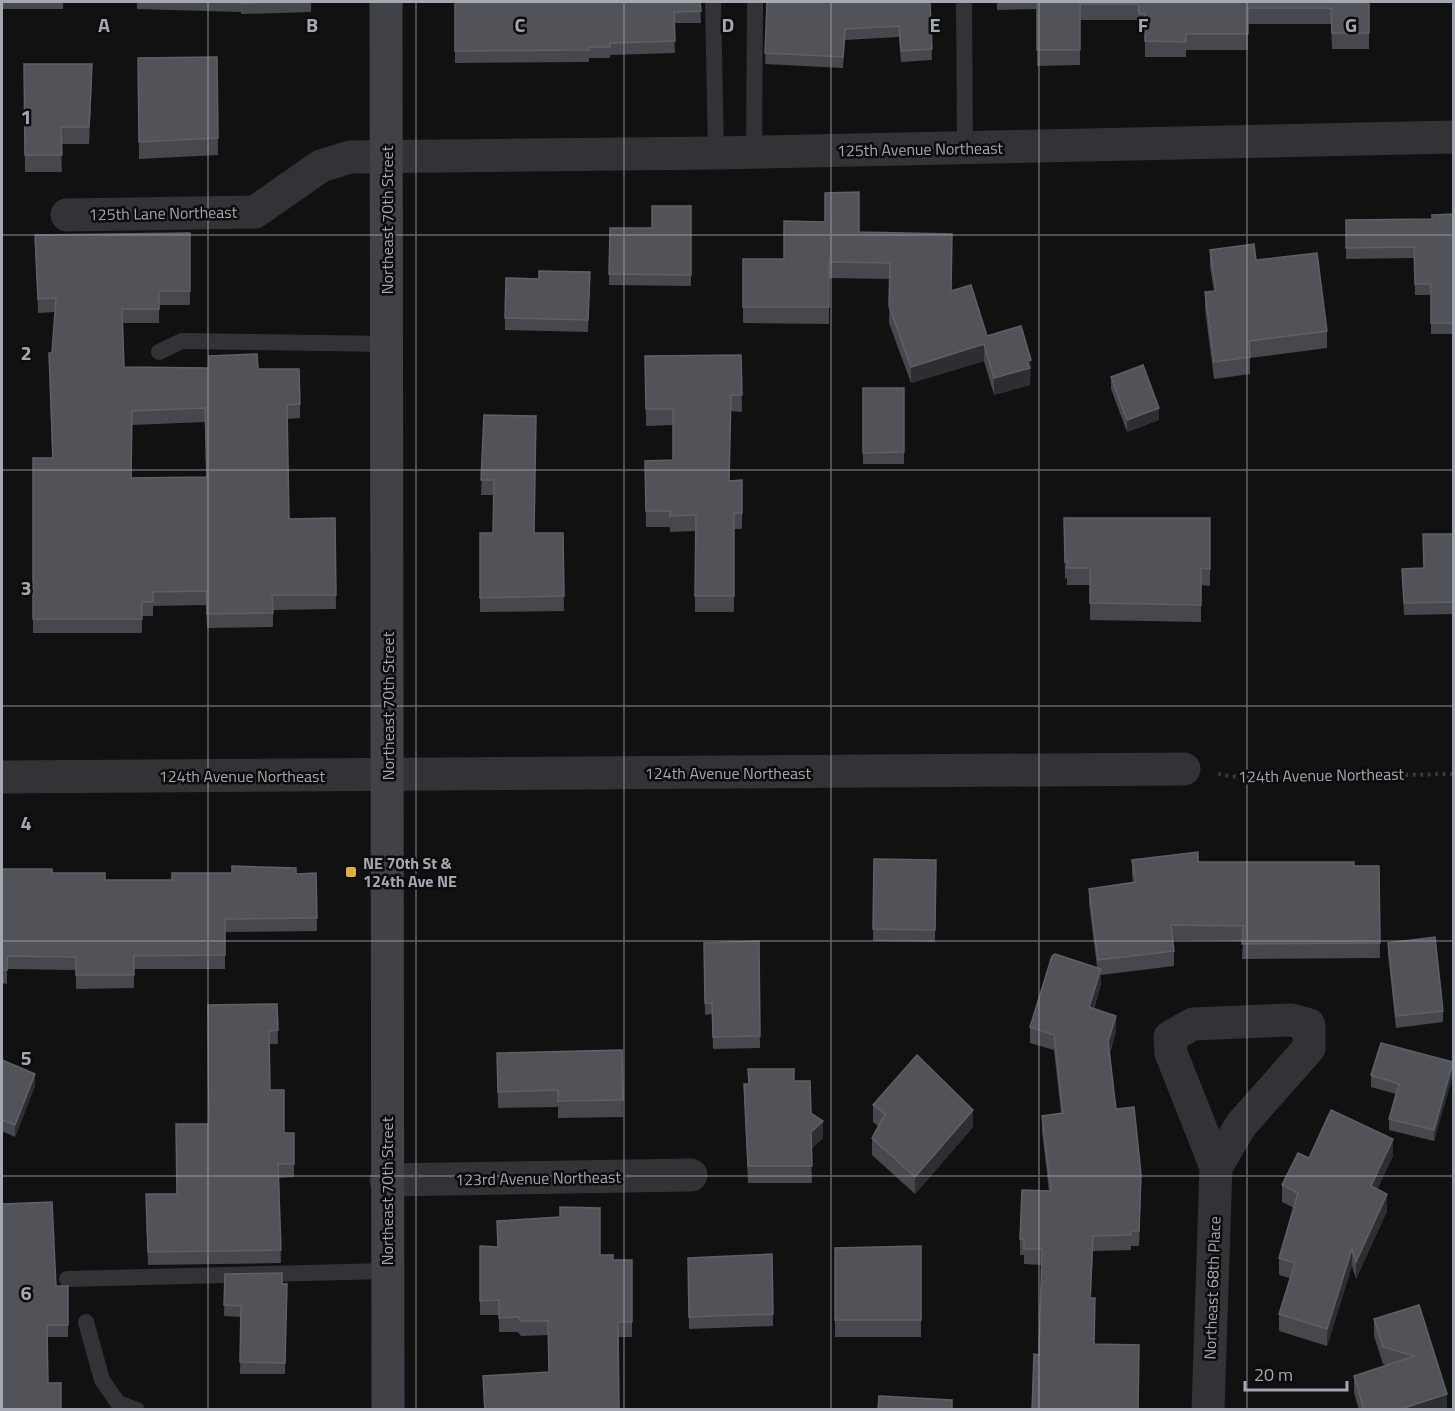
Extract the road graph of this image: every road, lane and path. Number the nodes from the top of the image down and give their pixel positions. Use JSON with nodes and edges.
{"nodes":[{"id":1,"x":386,"y":2,"type":"edge"},
{"id":2,"x":713,"y":2,"type":"edge"},
{"id":3,"x":755,"y":2,"type":"edge"},
{"id":4,"x":964,"y":2,"type":"edge"},
{"id":5,"x":1454,"y":137,"type":"edge"},
{"id":6,"x":965,"y":148,"type":"junction"},
{"id":7,"x":754,"y":152,"type":"junction"},
{"id":8,"x":716,"y":153,"type":"junction"},
{"id":9,"x":387,"y":156,"type":"junction"},
{"id":10,"x":67,"y":215,"type":"dead end"},
{"id":11,"x":388,"y":344,"type":"junction"},
{"id":12,"x":159,"y":352,"type":"dead end"},
{"id":13,"x":1184,"y":769,"type":"joint"},
{"id":14,"x":1454,"y":774,"type":"edge"},
{"id":15,"x":388,"y":776,"type":"junction"},
{"id":16,"x":2,"y":777,"type":"edge"},
{"id":17,"x":1216,"y":1167,"type":"junction"},
{"id":18,"x":691,"y":1175,"type":"dead end"},
{"id":19,"x":386,"y":1180,"type":"junction"},
{"id":20,"x":387,"y":1271,"type":"junction"},
{"id":21,"x":67,"y":1279,"type":"dead end"},
{"id":22,"x":86,"y":1322,"type":"dead end"},
{"id":23,"x":137,"y":1410,"type":"edge"},
{"id":24,"x":388,"y":1410,"type":"edge"},
{"id":25,"x":1208,"y":1410,"type":"edge"}],
"edges":[{"from":1,"to":9,"type":"main road","name":"Northeast 70th Street"},
{"from":2,"to":8,"type":"lane"},
{"from":3,"to":7,"type":"lane"},
{"from":4,"to":6,"type":"lane"},
{"from":5,"to":6,"type":"street","name":"125th Avenue Northeast"},
{"from":6,"to":7,"type":"street","name":"125th Avenue Northeast"},
{"from":7,"to":8,"type":"street","name":"125th Avenue Northeast"},
{"from":8,"to":9,"type":"street","name":"125th Avenue Northeast"},
{"from":9,"to":10,"type":"street","name":"125th Lane Northeast"},
{"from":9,"to":11,"type":"main road","name":"Northeast 70th Street"},
{"from":11,"to":12,"type":"lane"},
{"from":11,"to":15,"type":"main road","name":"Northeast 70th Street"},
{"from":13,"to":14,"type":"path","name":"124th Avenue Northeast"},
{"from":13,"to":15,"type":"street","name":"124th Avenue Northeast"},
{"from":15,"to":16,"type":"street","name":"124th Avenue Northeast"},
{"from":15,"to":19,"type":"main road","name":"Northeast 70th Street"},
{"from":17,"to":17,"type":"street","name":"Northeast 68th Place"},
{"from":17,"to":25,"type":"street","name":"Northeast 68th Place"},
{"from":18,"to":19,"type":"street","name":"123rd Avenue Northeast"},
{"from":19,"to":20,"type":"main road","name":"Northeast 70th Street"},
{"from":20,"to":21,"type":"lane"},
{"from":20,"to":24,"type":"main road","name":"Northeast 70th Street"},
{"from":22,"to":23,"type":"lane"}]}
